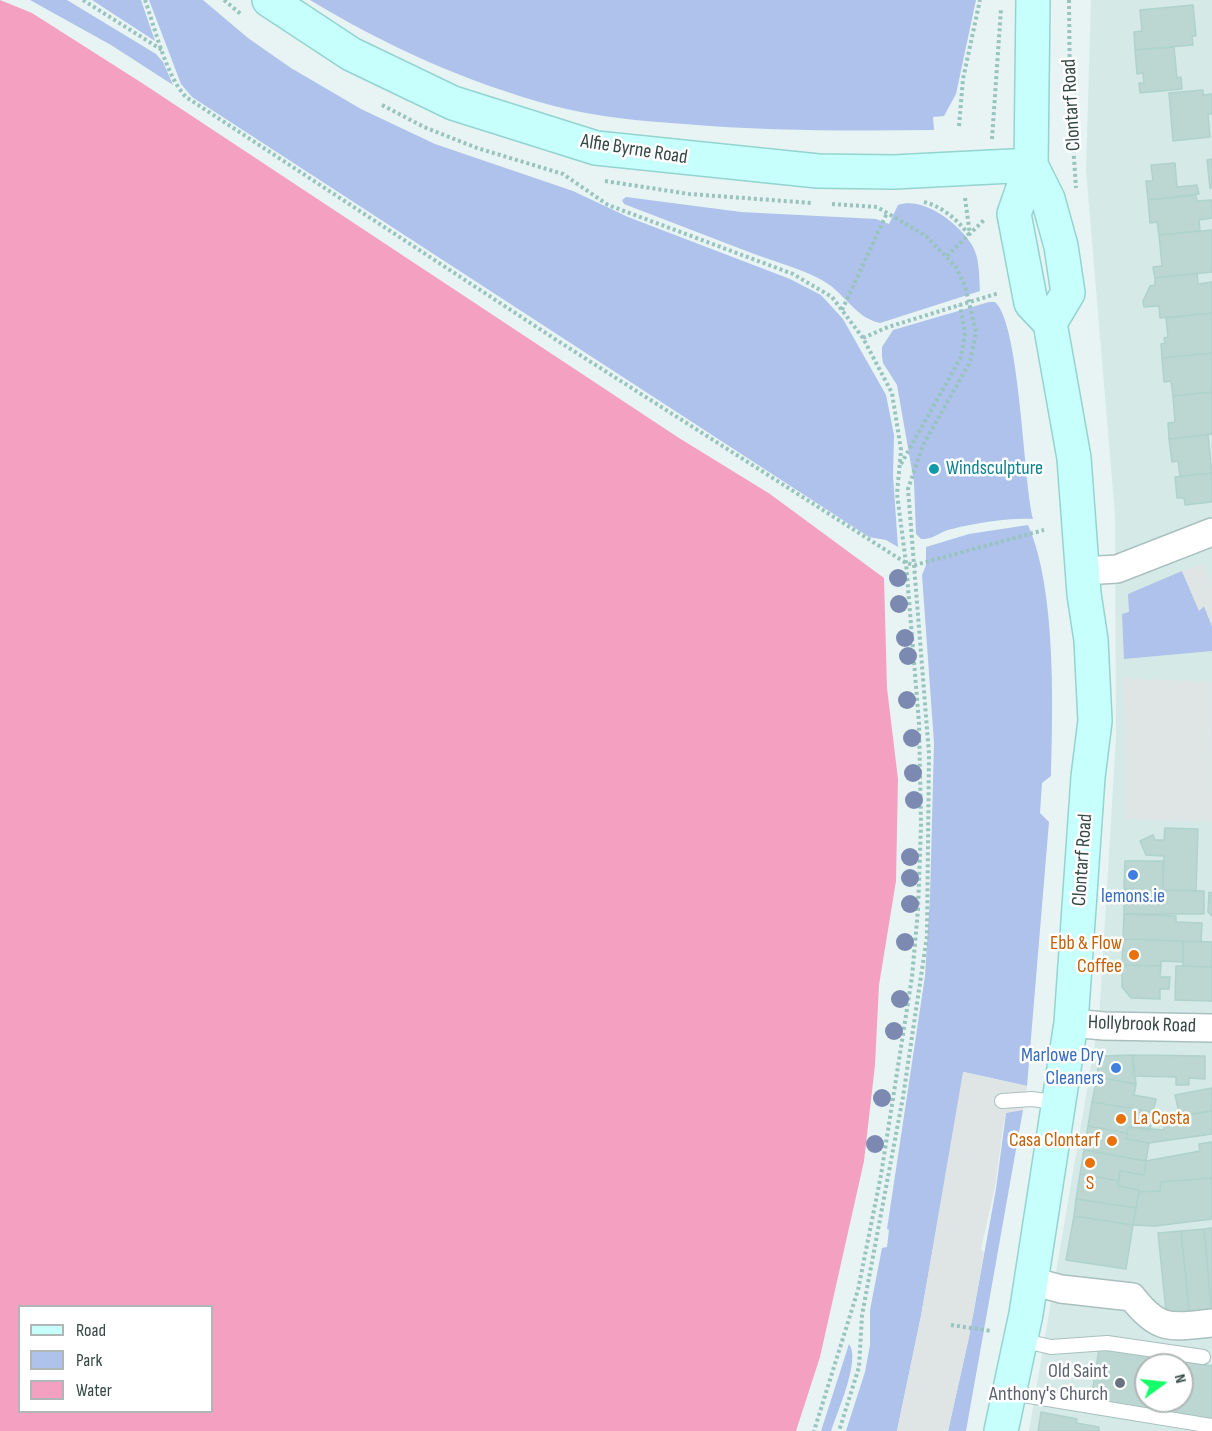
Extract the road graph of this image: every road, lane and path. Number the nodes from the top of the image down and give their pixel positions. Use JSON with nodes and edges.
{"nodes":[{"id":1,"x":83,"y":0,"type":"edge"},
{"id":2,"x":146,"y":0,"type":"edge"},
{"id":3,"x":269,"y":0,"type":"edge"},
{"id":4,"x":980,"y":0,"type":"edge"},
{"id":5,"x":1001,"y":0,"type":"edge"},
{"id":6,"x":1033,"y":0,"type":"edge"},
{"id":7,"x":1070,"y":0,"type":"edge"},
{"id":8,"x":163,"y":51,"type":"junction"},
{"id":9,"x":996,"y":95,"type":"dead end"},
{"id":10,"x":959,"y":126,"type":"dead end"},
{"id":11,"x":1031,"y":165,"type":"junction"},
{"id":12,"x":551,"y":169,"type":"dead end"},
{"id":13,"x":626,"y":185,"type":"dead end"},
{"id":14,"x":965,"y":196,"type":"dead end"},
{"id":15,"x":1076,"y":196,"type":"dead end"},
{"id":16,"x":922,"y":201,"type":"dead end"},
{"id":17,"x":885,"y":204,"type":"dead end"},
{"id":18,"x":877,"y":207,"type":"junction"},
{"id":19,"x":887,"y":213,"type":"junction"},
{"id":20,"x":984,"y":219,"type":"dead end"},
{"id":21,"x":970,"y":236,"type":"junction"},
{"id":22,"x":947,"y":256,"type":"junction"},
{"id":23,"x":1002,"y":292,"type":"dead end"},
{"id":24,"x":969,"y":302,"type":"junction"},
{"id":25,"x":960,"y":305,"type":"junction"},
{"id":26,"x":842,"y":310,"type":"junction"},
{"id":27,"x":864,"y":338,"type":"junction"},
{"id":28,"x":900,"y":467,"type":"junction"},
{"id":29,"x":1044,"y":530,"type":"dead end"},
{"id":30,"x":1212,"y":532,"type":"edge"},
{"id":31,"x":906,"y":563,"type":"junction"},
{"id":32,"x":915,"y":565,"type":"junction"},
{"id":33,"x":1083,"y":571,"type":"junction"},
{"id":34,"x":1071,"y":1023,"type":"junction"},
{"id":35,"x":1212,"y":1028,"type":"edge"},
{"id":36,"x":1002,"y":1101,"type":"dead end"},
{"id":37,"x":1060,"y":1103,"type":"junction"},
{"id":38,"x":1031,"y":1281,"type":"junction"},
{"id":39,"x":1212,"y":1323,"type":"edge"},
{"id":40,"x":951,"y":1325,"type":"dead end"},
{"id":41,"x":1006,"y":1336,"type":"junction"},
{"id":42,"x":1203,"y":1357,"type":"dead end"},
{"id":43,"x":1011,"y":1393,"type":"junction"},
{"id":44,"x":1212,"y":1426,"type":"edge"},
{"id":45,"x":814,"y":1431,"type":"edge"},
{"id":46,"x":839,"y":1431,"type":"edge"},
{"id":47,"x":1001,"y":1431,"type":"edge"}],
"edges":[{"from":1,"to":8,"type":"path"},
{"from":2,"to":8,"type":"path"},
{"from":3,"to":11,"type":"main road","name":"Alfie Byrne Road"},
{"from":4,"to":10,"type":"path"},
{"from":5,"to":9,"type":"path"},
{"from":6,"to":11,"type":"main road","name":"Clontarf Road"},
{"from":7,"to":15,"type":"path","name":"Clontarf Road"},
{"from":8,"to":31,"type":"path"},
{"from":11,"to":33,"type":"main road","name":"Clontarf Road"},
{"from":12,"to":26,"type":"path"},
{"from":13,"to":18,"type":"path","name":"Alfie Byrne Road"},
{"from":14,"to":21,"type":"path"},
{"from":16,"to":21,"type":"path"},
{"from":17,"to":18,"type":"path"},
{"from":18,"to":19,"type":"path","name":"Alfie Byrne Road"},
{"from":19,"to":22,"type":"path","name":"Alfie Byrne Road"},
{"from":19,"to":26,"type":"path"},
{"from":20,"to":21,"type":"path"},
{"from":21,"to":22,"type":"path"},
{"from":22,"to":24,"type":"path","name":"Alfie Byrne Road"},
{"from":23,"to":24,"type":"path"},
{"from":24,"to":25,"type":"path"},
{"from":24,"to":32,"type":"path","name":"Alfie Byrne Road"},
{"from":25,"to":27,"type":"path"},
{"from":25,"to":28,"type":"path"},
{"from":26,"to":27,"type":"path"},
{"from":27,"to":28,"type":"path"},
{"from":28,"to":31,"type":"path"},
{"from":29,"to":32,"type":"path"},
{"from":30,"to":33,"type":"street"},
{"from":31,"to":32,"type":"path"},
{"from":31,"to":45,"type":"path"},
{"from":32,"to":46,"type":"path","name":"Alfie Byrne Road"},
{"from":33,"to":34,"type":"main road","name":"Clontarf Road"},
{"from":34,"to":35,"type":"street","name":"Hollybrook Road"},
{"from":34,"to":37,"type":"main road","name":"Clontarf Road"},
{"from":36,"to":37,"type":"lane"},
{"from":37,"to":38,"type":"main road","name":"Clontarf Road"},
{"from":38,"to":39,"type":"street"},
{"from":38,"to":41,"type":"main road","name":"Clontarf Road"},
{"from":40,"to":41,"type":"path"},
{"from":41,"to":42,"type":"lane"},
{"from":41,"to":43,"type":"main road","name":"Clontarf Road"},
{"from":43,"to":44,"type":"lane"},
{"from":43,"to":47,"type":"main road","name":"Clontarf Road"}]}
